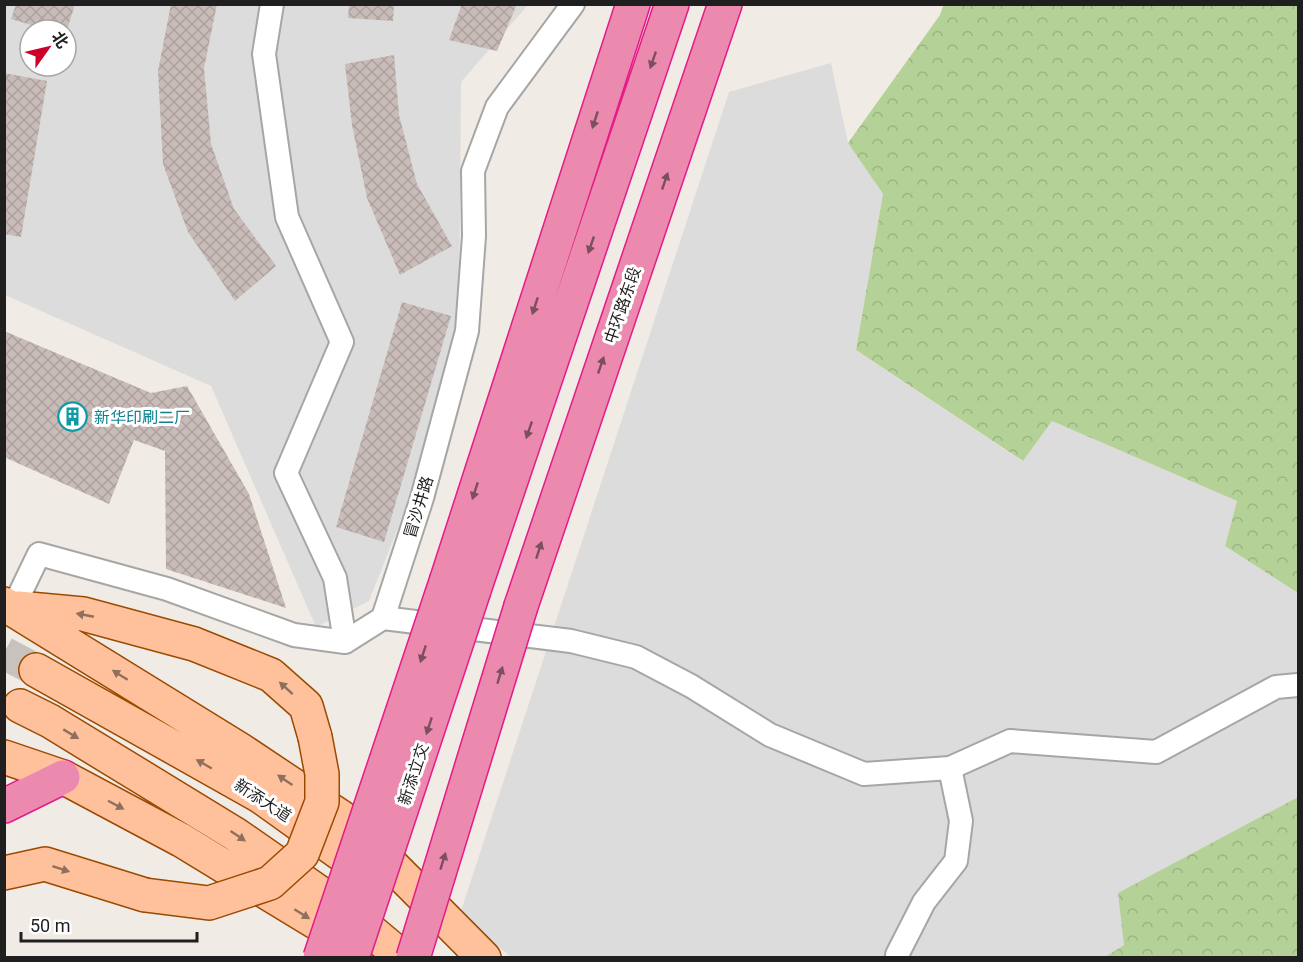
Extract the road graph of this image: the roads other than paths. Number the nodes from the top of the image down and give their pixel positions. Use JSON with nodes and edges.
{"nodes":[{"id":1,"x":272,"y":4,"type":"edge"},
{"id":2,"x":573,"y":4,"type":"edge"},
{"id":3,"x":633,"y":4,"type":"edge"},
{"id":4,"x":672,"y":4,"type":"edge"},
{"id":5,"x":725,"y":4,"type":"edge"},
{"id":6,"x":461,"y":584,"type":"junction"},
{"id":7,"x":7,"y":613,"type":"edge"},
{"id":8,"x":383,"y":618,"type":"junction"},
{"id":9,"x":345,"y":642,"type":"junction"},
{"id":10,"x":36,"y":670,"type":"tunnel mouth"},
{"id":11,"x":1299,"y":685,"type":"edge"},
{"id":12,"x":20,"y":706,"type":"dead end"},
{"id":13,"x":4,"y":757,"type":"edge"},
{"id":14,"x":950,"y":768,"type":"junction"},
{"id":15,"x":63,"y":777,"type":"junction"},
{"id":16,"x":4,"y":806,"type":"edge"},
{"id":17,"x":4,"y":873,"type":"edge"},
{"id":18,"x":320,"y":957,"type":"edge"},
{"id":19,"x":352,"y":957,"type":"edge"},
{"id":20,"x":375,"y":957,"type":"edge"},
{"id":21,"x":403,"y":957,"type":"edge"},
{"id":22,"x":413,"y":957,"type":"edge"},
{"id":23,"x":473,"y":957,"type":"edge"},
{"id":24,"x":484,"y":957,"type":"edge"},
{"id":25,"x":898,"y":957,"type":"edge"}],
"edges":[{"from":1,"to":9,"type":"street"},
{"from":2,"to":8,"type":"street","name":"冒沙井路"},
{"from":3,"to":6,"type":"highway","one_way":true},
{"from":4,"to":6,"type":"highway","one_way":true},
{"from":22,"to":5,"type":"highway","name":"中环路东段","one_way":true,"bridge":true},
{"from":6,"to":18,"type":"highway","one_way":true,"bridge":true},
{"from":6,"to":19,"type":"highway","name":"新添立交","one_way":true,"bridge":true},
{"from":7,"to":9,"type":"street"},
{"from":17,"to":7,"type":"main road","one_way":true,"bridge":true},
{"from":24,"to":7,"type":"main road","one_way":true},
{"from":8,"to":9,"type":"street"},
{"from":8,"to":14,"type":"street"},
{"from":23,"to":10,"type":"main road","name":"新添大道","one_way":true},
{"from":11,"to":14,"type":"street"},
{"from":12,"to":21,"type":"main road","one_way":true},
{"from":13,"to":15,"type":"main road"},
{"from":14,"to":25,"type":"street"},
{"from":15,"to":16,"type":"highway"},
{"from":15,"to":20,"type":"main road","one_way":true}]}
